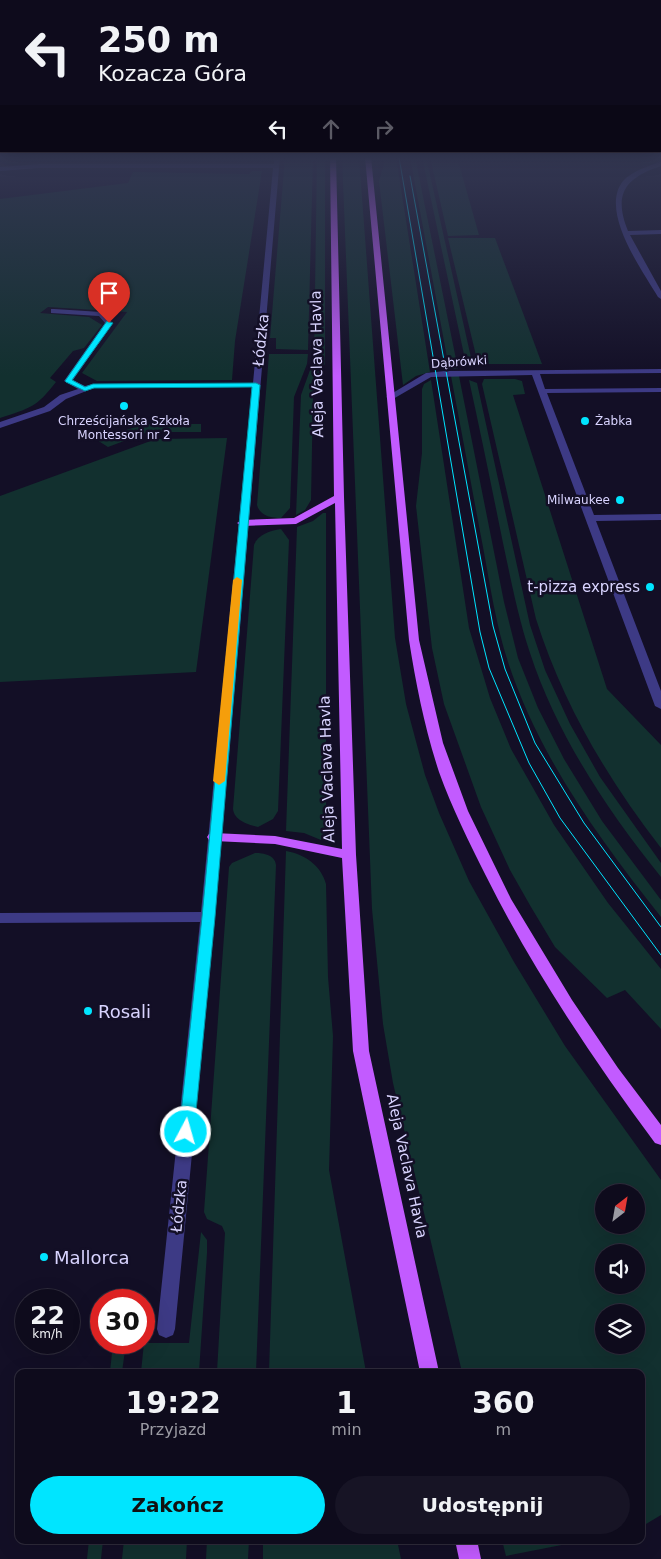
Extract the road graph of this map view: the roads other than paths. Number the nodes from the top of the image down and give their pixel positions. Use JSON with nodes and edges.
{"nodes":[{"id":1,"x":271,"y":230,"type":"edge"},
{"id":2,"x":335,"y":230,"type":"edge"},
{"id":3,"x":375,"y":230,"type":"edge"},
{"id":4,"x":624,"y":230,"type":"edge"},
{"id":5,"x":661,"y":232,"type":"edge"},
{"id":6,"x":625,"y":233,"type":"junction"},
{"id":7,"x":661,"y":297,"type":"edge"},
{"id":8,"x":54,"y":311,"type":"dead end"},
{"id":9,"x":661,"y":371,"type":"edge"},
{"id":10,"x":535,"y":372,"type":"junction"},
{"id":11,"x":256,"y":385,"type":"junction"},
{"id":12,"x":85,"y":389,"type":"junction"},
{"id":13,"x":661,"y":390,"type":"edge"},
{"id":14,"x":542,"y":391,"type":"junction"},
{"id":15,"x":390,"y":397,"type":"junction"},
{"id":16,"x":0,"y":425,"type":"edge"},
{"id":17,"x":339,"y":498,"type":"junction"},
{"id":18,"x":661,"y":517,"type":"edge"},
{"id":19,"x":589,"y":518,"type":"junction"},
{"id":20,"x":242,"y":524,"type":"junction"},
{"id":21,"x":661,"y":706,"type":"edge"},
{"id":22,"x":214,"y":837,"type":"junction"},
{"id":23,"x":349,"y":855,"type":"junction"},
{"id":24,"x":208,"y":917,"type":"junction"},
{"id":25,"x":0,"y":918,"type":"edge"},
{"id":26,"x":661,"y":1138,"type":"edge"},
{"id":27,"x":166,"y":1329,"type":"dead end"},
{"id":28,"x":429,"y":1369,"type":"edge"},
{"id":29,"x":467,"y":1544,"type":"edge"},
{"id":30,"x":470,"y":1559,"type":"edge"}],
"edges":[{"from":1,"to":11,"type":"street","name":"Łódzka"},
{"from":2,"to":17,"type":"main road","name":"Aleja Vaclava Havla"},
{"from":3,"to":15,"type":"main road"},
{"from":4,"to":6,"type":"street"},
{"from":5,"to":6,"type":"street"},
{"from":6,"to":7,"type":"street"},
{"from":8,"to":12,"type":"street"},
{"from":9,"to":10,"type":"street","name":"Dąbrówki"},
{"from":10,"to":14,"type":"street"},
{"from":10,"to":15,"type":"street","name":"Dąbrówki"},
{"from":11,"to":12,"type":"street"},
{"from":11,"to":20,"type":"street","name":"Łódzka"},
{"from":12,"to":16,"type":"street"},
{"from":13,"to":14,"type":"street"},
{"from":14,"to":19,"type":"street"},
{"from":15,"to":26,"type":"main road"},
{"from":17,"to":20,"type":"main road"},
{"from":17,"to":23,"type":"main road","name":"Aleja Vaclava Havla"},
{"from":18,"to":19,"type":"street"},
{"from":19,"to":21,"type":"street"},
{"from":20,"to":22,"type":"street","name":"Łódzka"},
{"from":22,"to":23,"type":"main road"},
{"from":22,"to":24,"type":"street","name":"Łódzka"},
{"from":23,"to":28,"type":"main road","name":"Aleja Vaclava Havla"},
{"from":24,"to":25,"type":"street"},
{"from":24,"to":27,"type":"street","name":"Łódzka"},
{"from":29,"to":30,"type":"main road"}]}
